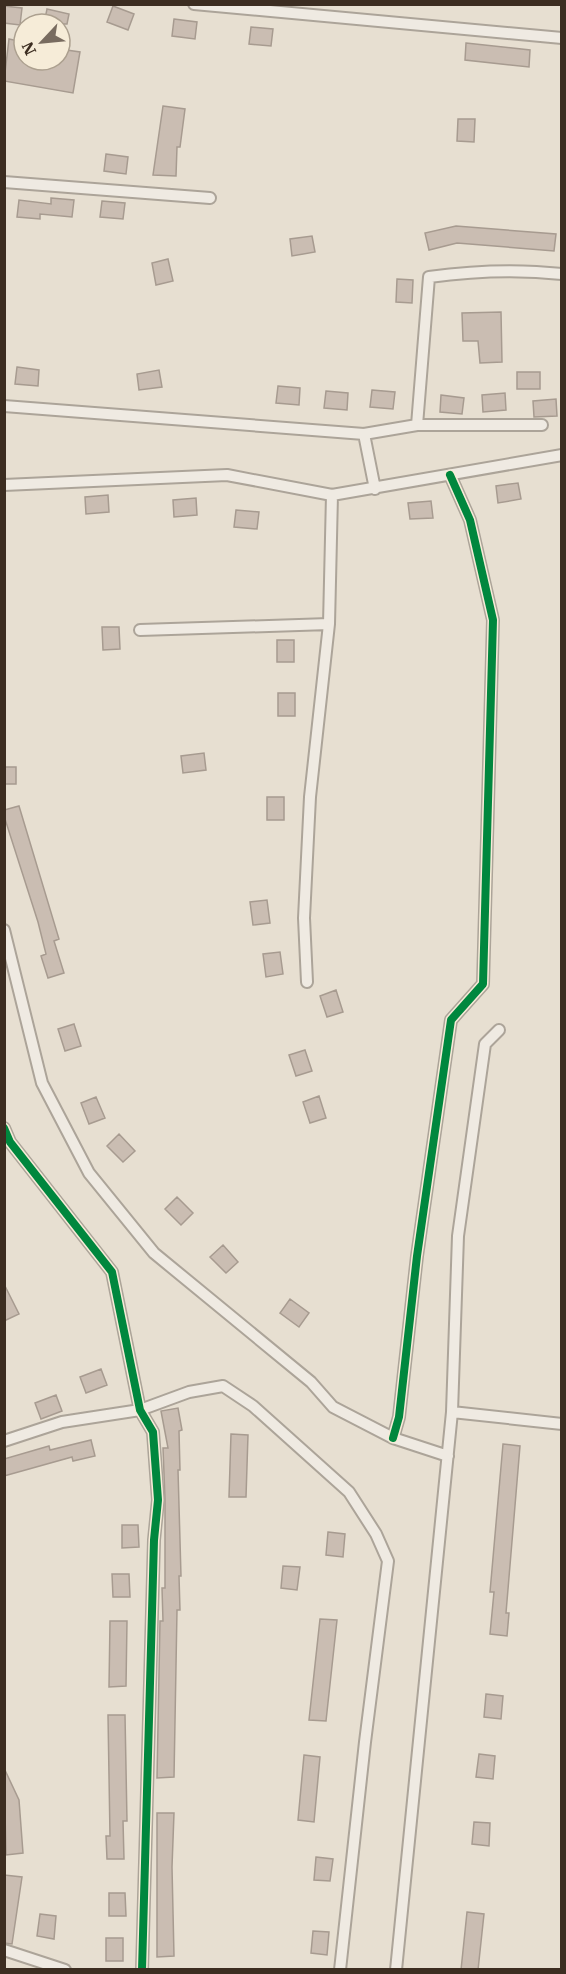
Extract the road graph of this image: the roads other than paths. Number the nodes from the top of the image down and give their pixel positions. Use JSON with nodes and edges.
{"nodes":[{"id":1,"x":194,"y":4,"type":"edge"},
{"id":2,"x":561,"y":38,"type":"edge"},
{"id":3,"x":4,"y":182,"type":"edge"},
{"id":4,"x":210,"y":198,"type":"dead end"},
{"id":5,"x":561,"y":274,"type":"edge"},
{"id":6,"x":4,"y":406,"type":"edge"},
{"id":7,"x":417,"y":425,"type":"junction"},
{"id":8,"x":542,"y":425,"type":"dead end"},
{"id":9,"x":364,"y":434,"type":"junction"},
{"id":10,"x":561,"y":455,"type":"edge"},
{"id":11,"x":450,"y":475,"type":"junction"},
{"id":12,"x":4,"y":485,"type":"edge"},
{"id":13,"x":375,"y":489,"type":"junction"},
{"id":14,"x":332,"y":495,"type":"junction"},
{"id":15,"x":329,"y":624,"type":"junction"},
{"id":16,"x":140,"y":630,"type":"dead end"},
{"id":17,"x":4,"y":930,"type":"edge"},
{"id":18,"x":307,"y":982,"type":"dead end"},
{"id":19,"x":499,"y":1030,"type":"dead end"},
{"id":20,"x":4,"y":1128,"type":"edge"},
{"id":21,"x":140,"y":1410,"type":"junction"},
{"id":22,"x":452,"y":1412,"type":"junction"},
{"id":23,"x":561,"y":1424,"type":"edge"},
{"id":24,"x":393,"y":1438,"type":"junction"},
{"id":25,"x":4,"y":1442,"type":"edge"},
{"id":26,"x":448,"y":1456,"type":"junction"},
{"id":27,"x":4,"y":1950,"type":"edge"},
{"id":28,"x":65,"y":1970,"type":"edge"},
{"id":29,"x":142,"y":1970,"type":"edge"},
{"id":30,"x":340,"y":1970,"type":"edge"},
{"id":31,"x":396,"y":1970,"type":"edge"}],
"edges":[{"from":1,"to":2,"type":"street"},
{"from":3,"to":4,"type":"street"},
{"from":5,"to":7,"type":"street"},
{"from":6,"to":9,"type":"street"},
{"from":7,"to":8,"type":"street"},
{"from":7,"to":9,"type":"street"},
{"from":9,"to":13,"type":"street"},
{"from":10,"to":11,"type":"street"},
{"from":11,"to":13,"type":"street"},
{"from":11,"to":24,"type":"street"},
{"from":12,"to":14,"type":"street"},
{"from":13,"to":14,"type":"street"},
{"from":14,"to":15,"type":"street"},
{"from":15,"to":16,"type":"street"},
{"from":15,"to":18,"type":"street"},
{"from":17,"to":24,"type":"street"},
{"from":19,"to":22,"type":"street"},
{"from":20,"to":21,"type":"street"},
{"from":21,"to":25,"type":"street"},
{"from":21,"to":29,"type":"street"},
{"from":21,"to":30,"type":"street"},
{"from":22,"to":23,"type":"street"},
{"from":22,"to":26,"type":"street"},
{"from":24,"to":26,"type":"street"},
{"from":26,"to":31,"type":"street"},
{"from":27,"to":28,"type":"street"}]}
